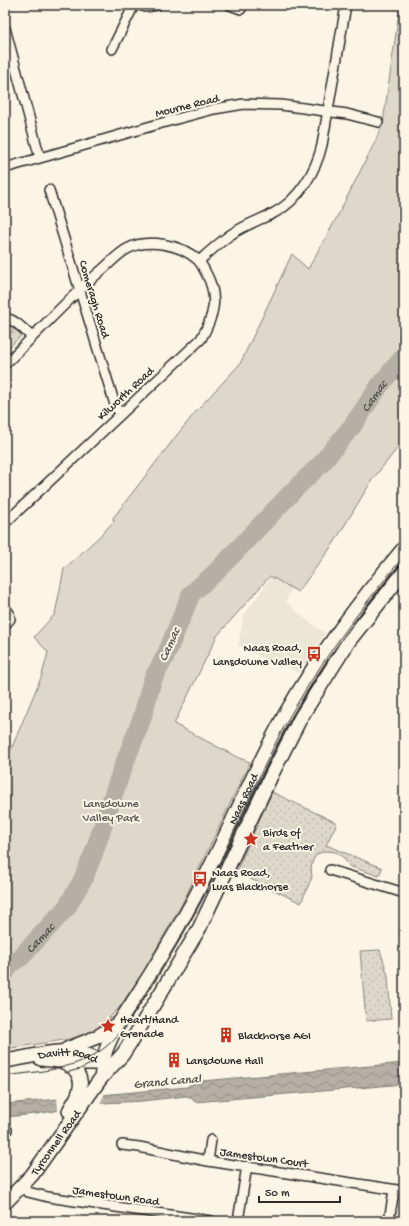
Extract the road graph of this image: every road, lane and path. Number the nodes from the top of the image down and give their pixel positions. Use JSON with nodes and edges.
{"nodes":[{"id":1,"x":134,"y":5,"type":"edge"},
{"id":2,"x":139,"y":5,"type":"edge"},
{"id":3,"x":157,"y":5,"type":"edge"},
{"id":4,"x":230,"y":5,"type":"edge"},
{"id":5,"x":346,"y":5,"type":"edge"},
{"id":6,"x":241,"y":9,"type":"dead end"},
{"id":7,"x":5,"y":28,"type":"edge"},
{"id":8,"x":112,"y":49,"type":"dead end"},
{"id":9,"x":328,"y":111,"type":"junction"},
{"id":10,"x":378,"y":122,"type":"dead end"},
{"id":11,"x":40,"y":158,"type":"junction"},
{"id":12,"x":5,"y":168,"type":"edge"},
{"id":13,"x":49,"y":190,"type":"dead end"},
{"id":14,"x":199,"y":261,"type":"junction"},
{"id":15,"x":79,"y":291,"type":"junction"},
{"id":16,"x":5,"y":318,"type":"edge"},
{"id":17,"x":32,"y":337,"type":"junction"},
{"id":18,"x":5,"y":364,"type":"edge"},
{"id":19,"x":121,"y":413,"type":"junction"},
{"id":20,"x":5,"y":523,"type":"edge"},
{"id":21,"x":404,"y":548,"type":"edge"},
{"id":22,"x":404,"y":572,"type":"edge"},
{"id":23,"x":5,"y":608,"type":"edge"},
{"id":24,"x":5,"y":626,"type":"edge"},
{"id":25,"x":330,"y":870,"type":"dead end"},
{"id":26,"x":404,"y":893,"type":"edge"},
{"id":27,"x":120,"y":1021,"type":"junction"},
{"id":28,"x":60,"y":1057,"type":"junction"},
{"id":29,"x":5,"y":1061,"type":"edge"},
{"id":30,"x":102,"y":1072,"type":"junction"},
{"id":31,"x":84,"y":1094,"type":"junction"},
{"id":32,"x":211,"y":1140,"type":"dead end"},
{"id":33,"x":122,"y":1145,"type":"dead end"},
{"id":34,"x":208,"y":1161,"type":"junction"},
{"id":35,"x":247,"y":1166,"type":"junction"},
{"id":36,"x":21,"y":1186,"type":"junction"},
{"id":37,"x":394,"y":1190,"type":"junction"},
{"id":38,"x":404,"y":1191,"type":"edge"},
{"id":39,"x":5,"y":1203,"type":"edge"},
{"id":40,"x":210,"y":1221,"type":"edge"},
{"id":41,"x":238,"y":1221,"type":"edge"},
{"id":42,"x":389,"y":1221,"type":"edge"}],
"edges":[{"from":1,"to":8,"type":"street"},
{"from":2,"to":3,"type":"street"},
{"from":4,"to":6,"type":"street"},
{"from":5,"to":9,"type":"street"},
{"from":7,"to":11,"type":"street"},
{"from":9,"to":10,"type":"street","name":"Mourne Road"},
{"from":9,"to":11,"type":"street","name":"Mourne Road"},
{"from":9,"to":14,"type":"street"},
{"from":11,"to":12,"type":"street","name":"Mourne Road"},
{"from":13,"to":15,"type":"street","name":"Comeragh Road"},
{"from":14,"to":15,"type":"street","name":"Kilworth Road"},
{"from":14,"to":19,"type":"street","name":"Kilworth Road"},
{"from":15,"to":17,"type":"street","name":"Kilworth Road"},
{"from":15,"to":19,"type":"street","name":"Comeragh Road"},
{"from":16,"to":17,"type":"street"},
{"from":17,"to":18,"type":"street","name":"Kilworth Road"},
{"from":19,"to":20,"type":"street","name":"Kilworth Road"},
{"from":21,"to":27,"type":"main road","name":"Naas Road"},
{"from":22,"to":30,"type":"main road","name":"Naas Road"},
{"from":23,"to":24,"type":"street"},
{"from":25,"to":26,"type":"street"},
{"from":27,"to":28,"type":"main road"},
{"from":27,"to":30,"type":"main road","name":"Naas Road"},
{"from":28,"to":29,"type":"main road","name":"Davitt Road"},
{"from":28,"to":30,"type":"main road","name":"Davitt Road"},
{"from":28,"to":31,"type":"main road","name":"Davitt Road"},
{"from":30,"to":31,"type":"main road","name":"Tyrconnell Road"},
{"from":31,"to":36,"type":"main road","name":"Tyrconnell Road"},
{"from":32,"to":34,"type":"street"},
{"from":33,"to":34,"type":"street","name":"Jamestown Court"},
{"from":34,"to":35,"type":"street","name":"Jamestown Court"},
{"from":35,"to":37,"type":"street","name":"Jamestown Court"},
{"from":35,"to":41,"type":"street"},
{"from":36,"to":39,"type":"main road","name":"Tyrconnell Road"},
{"from":36,"to":40,"type":"street","name":"Jamestown Road"},
{"from":37,"to":38,"type":"street","name":"Jamestown Court"},
{"from":37,"to":42,"type":"street"}]}
